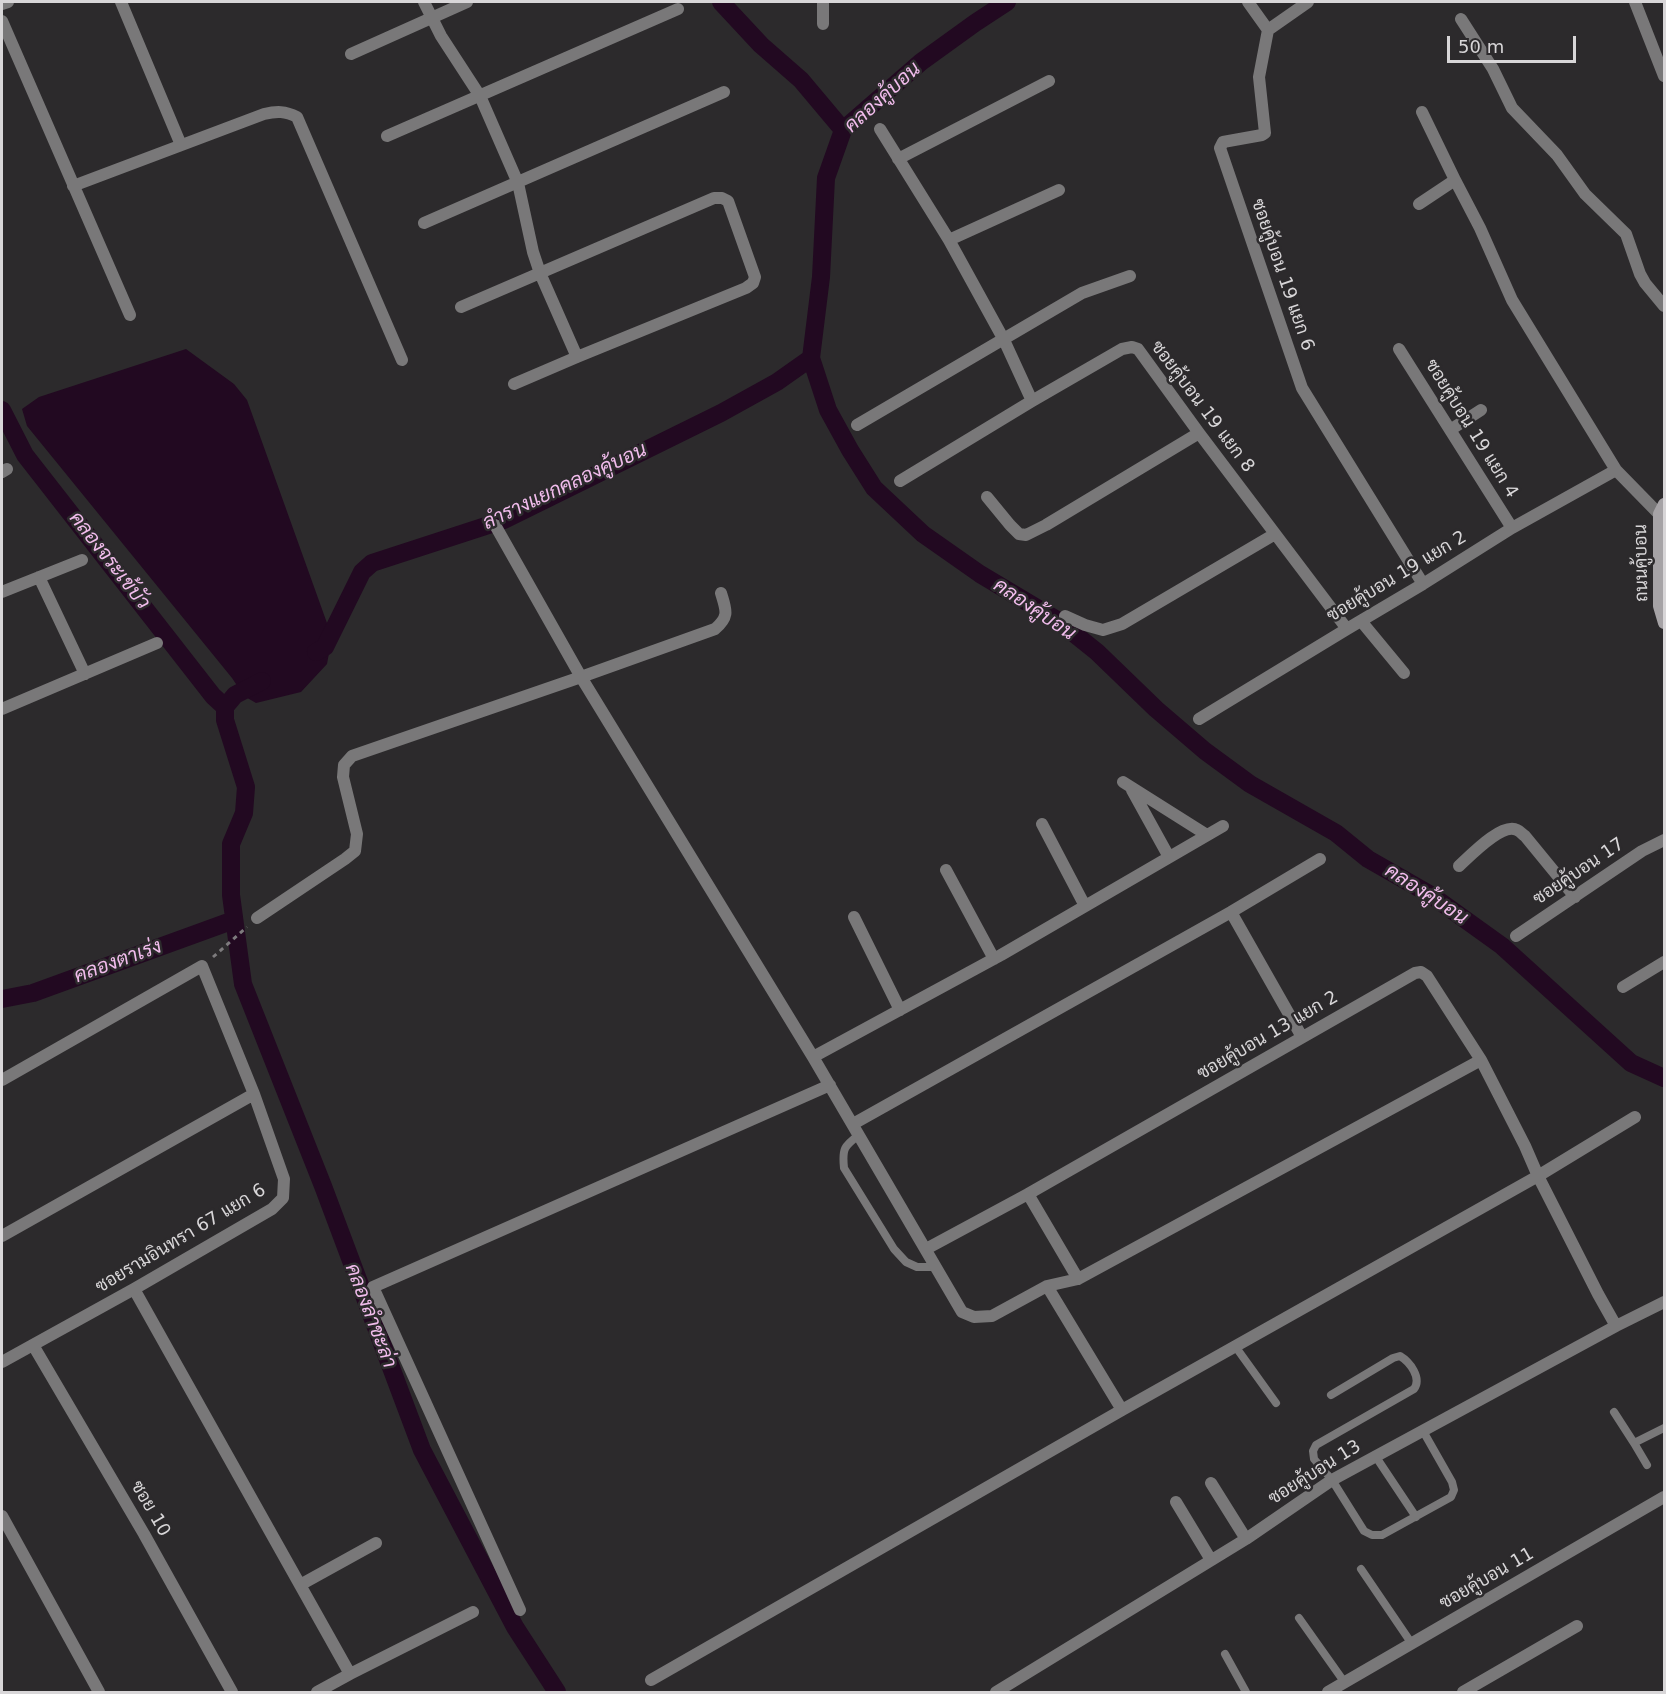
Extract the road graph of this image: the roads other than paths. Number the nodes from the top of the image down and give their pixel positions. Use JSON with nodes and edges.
{"nodes":[{"id":1,"x":8,"y":2,"type":"edge"},
{"id":2,"x":121,"y":2,"type":"edge"},
{"id":3,"x":424,"y":2,"type":"edge"},
{"id":4,"x":467,"y":2,"type":"edge"},
{"id":5,"x":823,"y":2,"type":"edge"},
{"id":6,"x":1248,"y":2,"type":"edge"},
{"id":7,"x":1308,"y":2,"type":"edge"},
{"id":8,"x":1635,"y":2,"type":"edge"},
{"id":9,"x":2,"y":4,"type":"edge"},
{"id":10,"x":678,"y":9,"type":"dead end"},
{"id":11,"x":431,"y":18,"type":"junction"},
{"id":12,"x":1461,"y":19,"type":"dead end"},
{"id":13,"x":2,"y":21,"type":"edge"},
{"id":14,"x":823,"y":24,"type":"dead end"},
{"id":15,"x":1268,"y":30,"type":"junction"},
{"id":16,"x":351,"y":54,"type":"dead end"},
{"id":17,"x":1665,"y":76,"type":"edge"},
{"id":18,"x":1049,"y":81,"type":"dead end"},
{"id":19,"x":724,"y":92,"type":"dead end"},
{"id":20,"x":480,"y":96,"type":"junction"},
{"id":21,"x":1422,"y":112,"type":"dead end"},
{"id":22,"x":880,"y":129,"type":"dead end"},
{"id":23,"x":387,"y":136,"type":"dead end"},
{"id":24,"x":182,"y":145,"type":"junction"},
{"id":25,"x":898,"y":159,"type":"junction"},
{"id":26,"x":1455,"y":180,"type":"junction"},
{"id":27,"x":518,"y":183,"type":"junction"},
{"id":28,"x":73,"y":186,"type":"junction"},
{"id":29,"x":1059,"y":190,"type":"dead end"},
{"id":30,"x":1419,"y":204,"type":"dead end"},
{"id":31,"x":423,"y":223,"type":"dead end"},
{"id":32,"x":949,"y":240,"type":"junction"},
{"id":33,"x":540,"y":273,"type":"junction"},
{"id":34,"x":1130,"y":276,"type":"dead end"},
{"id":35,"x":1665,"y":306,"type":"edge"},
{"id":36,"x":461,"y":307,"type":"dead end"},
{"id":37,"x":129,"y":315,"type":"dead end"},
{"id":38,"x":1004,"y":340,"type":"junction"},
{"id":39,"x":1399,"y":349,"type":"dead end"},
{"id":40,"x":577,"y":357,"type":"junction"},
{"id":41,"x":402,"y":360,"type":"dead end"},
{"id":42,"x":514,"y":384,"type":"dead end"},
{"id":43,"x":1032,"y":401,"type":"junction"},
{"id":44,"x":1481,"y":410,"type":"dead end"},
{"id":45,"x":857,"y":425,"type":"dead end"},
{"id":46,"x":1450,"y":430,"type":"junction"},
{"id":47,"x":1199,"y":433,"type":"junction"},
{"id":48,"x":1616,"y":470,"type":"junction"},
{"id":49,"x":900,"y":481,"type":"dead end"},
{"id":50,"x":987,"y":497,"type":"dead end"},
{"id":51,"x":1662,"y":509,"type":"edge"},
{"id":52,"x":495,"y":525,"type":"dead end"},
{"id":53,"x":1512,"y":528,"type":"junction"},
{"id":54,"x":1275,"y":534,"type":"junction"},
{"id":55,"x":82,"y":560,"type":"dead end"},
{"id":56,"x":39,"y":577,"type":"junction"},
{"id":57,"x":1423,"y":584,"type":"junction"},
{"id":58,"x":2,"y":592,"type":"edge"},
{"id":59,"x":721,"y":593,"type":"dead end"},
{"id":60,"x":1065,"y":616,"type":"dead end"},
{"id":61,"x":1361,"y":621,"type":"junction"},
{"id":62,"x":1665,"y":623,"type":"edge"},
{"id":63,"x":1347,"y":629,"type":"junction"},
{"id":64,"x":157,"y":644,"type":"dead end"},
{"id":65,"x":1404,"y":673,"type":"dead end"},
{"id":66,"x":85,"y":674,"type":"junction"},
{"id":67,"x":581,"y":677,"type":"junction"},
{"id":68,"x":2,"y":708,"type":"edge"},
{"id":69,"x":1200,"y":719,"type":"dead end"},
{"id":70,"x":1042,"y":824,"type":"dead end"},
{"id":71,"x":1222,"y":826,"type":"dead end"},
{"id":72,"x":1207,"y":835,"type":"junction"},
{"id":73,"x":1665,"y":840,"type":"edge"},
{"id":74,"x":1169,"y":857,"type":"junction"},
{"id":75,"x":1320,"y":860,"type":"dead end"},
{"id":76,"x":1459,"y":866,"type":"dead end"},
{"id":77,"x":946,"y":870,"type":"dead end"},
{"id":78,"x":1575,"y":897,"type":"junction"},
{"id":79,"x":1085,"y":906,"type":"junction"},
{"id":80,"x":1231,"y":912,"type":"junction"},
{"id":81,"x":854,"y":917,"type":"dead end"},
{"id":82,"x":257,"y":918,"type":"road end"},
{"id":83,"x":1516,"y":936,"type":"dead end"},
{"id":84,"x":994,"y":959,"type":"junction"},
{"id":85,"x":1665,"y":963,"type":"edge"},
{"id":86,"x":1623,"y":987,"type":"dead end"},
{"id":87,"x":900,"y":1010,"type":"junction"},
{"id":88,"x":1302,"y":1037,"type":"junction"},
{"id":89,"x":813,"y":1057,"type":"junction"},
{"id":90,"x":1481,"y":1060,"type":"junction"},
{"id":91,"x":2,"y":1080,"type":"edge"},
{"id":92,"x":830,"y":1085,"type":"junction"},
{"id":93,"x":254,"y":1094,"type":"junction"},
{"id":94,"x":1635,"y":1117,"type":"dead end"},
{"id":95,"x":853,"y":1124,"type":"junction"},
{"id":96,"x":860,"y":1135,"type":"junction"},
{"id":97,"x":1538,"y":1176,"type":"junction"},
{"id":98,"x":1028,"y":1194,"type":"junction"},
{"id":99,"x":2,"y":1236,"type":"edge"},
{"id":100,"x":926,"y":1249,"type":"junction"},
{"id":101,"x":936,"y":1267,"type":"junction"},
{"id":102,"x":1078,"y":1279,"type":"junction"},
{"id":103,"x":1047,"y":1286,"type":"junction"},
{"id":104,"x":134,"y":1289,"type":"junction"},
{"id":105,"x":1665,"y":1302,"type":"edge"},
{"id":106,"x":1616,"y":1326,"type":"junction"},
{"id":107,"x":33,"y":1345,"type":"junction"},
{"id":108,"x":1235,"y":1346,"type":"junction"},
{"id":109,"x":2,"y":1362,"type":"edge"},
{"id":110,"x":1331,"y":1395,"type":"dead end"},
{"id":111,"x":1276,"y":1403,"type":"dead end"},
{"id":112,"x":1122,"y":1410,"type":"junction"},
{"id":113,"x":1614,"y":1412,"type":"dead end"},
{"id":114,"x":1665,"y":1428,"type":"edge"},
{"id":115,"x":1423,"y":1431,"type":"junction"},
{"id":116,"x":1634,"y":1443,"type":"junction"},
{"id":117,"x":1376,"y":1457,"type":"junction"},
{"id":118,"x":1647,"y":1465,"type":"dead end"},
{"id":119,"x":1332,"y":1480,"type":"junction"},
{"id":120,"x":1211,"y":1483,"type":"dead end"},
{"id":121,"x":1665,"y":1497,"type":"edge"},
{"id":122,"x":1176,"y":1502,"type":"dead end"},
{"id":123,"x":2,"y":1516,"type":"edge"},
{"id":124,"x":1416,"y":1517,"type":"junction"},
{"id":125,"x":1246,"y":1539,"type":"junction"},
{"id":126,"x":376,"y":1543,"type":"dead end"},
{"id":127,"x":1211,"y":1560,"type":"junction"},
{"id":128,"x":1361,"y":1569,"type":"dead end"},
{"id":129,"x":300,"y":1585,"type":"junction"},
{"id":130,"x":520,"y":1610,"type":"dead end"},
{"id":131,"x":473,"y":1612,"type":"dead end"},
{"id":132,"x":1299,"y":1618,"type":"dead end"},
{"id":133,"x":1577,"y":1626,"type":"dead end"},
{"id":134,"x":1412,"y":1644,"type":"junction"},
{"id":135,"x":1225,"y":1654,"type":"dead end"},
{"id":136,"x":350,"y":1674,"type":"junction"},
{"id":137,"x":651,"y":1680,"type":"dead end"},
{"id":138,"x":1348,"y":1688,"type":"edge"},
{"id":139,"x":99,"y":1692,"type":"edge"},
{"id":140,"x":232,"y":1692,"type":"edge"},
{"id":141,"x":317,"y":1692,"type":"edge"},
{"id":142,"x":996,"y":1692,"type":"edge"},
{"id":143,"x":1246,"y":1692,"type":"edge"},
{"id":144,"x":1328,"y":1692,"type":"edge"},
{"id":145,"x":1463,"y":1692,"type":"edge"}],
"edges":[{"from":1,"to":9,"type":"street"},
{"from":2,"to":24,"type":"street"},
{"from":3,"to":11,"type":"street"},
{"from":4,"to":11,"type":"street"},
{"from":5,"to":14,"type":"street"},
{"from":6,"to":15,"type":"street"},
{"from":7,"to":15,"type":"street"},
{"from":8,"to":17,"type":"street"},
{"from":10,"to":20,"type":"street"},
{"from":11,"to":16,"type":"street"},
{"from":11,"to":20,"type":"street"},
{"from":12,"to":35,"type":"street"},
{"from":13,"to":28,"type":"street"},
{"from":15,"to":57,"type":"street","name":"ซอยคู้บอน 19 แยก 6"},
{"from":18,"to":25,"type":"street"},
{"from":19,"to":27,"type":"street"},
{"from":20,"to":23,"type":"street"},
{"from":20,"to":27,"type":"street"},
{"from":21,"to":26,"type":"street"},
{"from":22,"to":25,"type":"street"},
{"from":24,"to":28,"type":"street"},
{"from":24,"to":41,"type":"street"},
{"from":25,"to":32,"type":"street"},
{"from":26,"to":30,"type":"street"},
{"from":26,"to":48,"type":"street"},
{"from":27,"to":31,"type":"street"},
{"from":27,"to":33,"type":"street"},
{"from":28,"to":37,"type":"street"},
{"from":29,"to":32,"type":"street"},
{"from":32,"to":38,"type":"street"},
{"from":33,"to":36,"type":"street"},
{"from":33,"to":40,"type":"street"},
{"from":33,"to":40,"type":"street"},
{"from":34,"to":38,"type":"street"},
{"from":38,"to":43,"type":"street"},
{"from":38,"to":45,"type":"street"},
{"from":39,"to":46,"type":"street","name":"ซอยคู้บอน 19 แยก 4"},
{"from":40,"to":42,"type":"street"},
{"from":43,"to":47,"type":"street","name":"ซอยคู้บอน 19 แยก 8"},
{"from":43,"to":49,"type":"street"},
{"from":44,"to":46,"type":"street"},
{"from":46,"to":53,"type":"street","name":"ซอยคู้บอน 19 แยก 4"},
{"from":47,"to":50,"type":"street"},
{"from":47,"to":54,"type":"street","name":"ซอยคู้บอน 19 แยก 8"},
{"from":48,"to":51,"type":"street"},
{"from":48,"to":53,"type":"street","name":"ซอยคู้บอน 19 แยก 2"},
{"from":51,"to":62,"type":"main road","name":"ถนนคู้บอน"},
{"from":52,"to":67,"type":"street"},
{"from":53,"to":57,"type":"street","name":"ซอยคู้บอน 19 แยก 2"},
{"from":54,"to":60,"type":"street"},
{"from":54,"to":63,"type":"street","name":"ซอยคู้บอน 19 แยก 8"},
{"from":55,"to":56,"type":"street"},
{"from":56,"to":58,"type":"street"},
{"from":56,"to":66,"type":"street"},
{"from":57,"to":61,"type":"street","name":"ซอยคู้บอน 19 แยก 2"},
{"from":59,"to":67,"type":"street"},
{"from":61,"to":63,"type":"street","name":"ซอยคู้บอน 19 แยก 2"},
{"from":61,"to":65,"type":"street"},
{"from":63,"to":69,"type":"street","name":"ซอยคู้บอน 19 แยก 2"},
{"from":64,"to":66,"type":"street"},
{"from":66,"to":68,"type":"street"},
{"from":67,"to":82,"type":"street"},
{"from":67,"to":89,"type":"street"},
{"from":70,"to":79,"type":"street"},
{"from":71,"to":72,"type":"street"},
{"from":72,"to":74,"type":"street"},
{"from":72,"to":74,"type":"street"},
{"from":73,"to":78,"type":"street","name":"ซอยคู้บอน 17"},
{"from":74,"to":79,"type":"street"},
{"from":75,"to":80,"type":"street"},
{"from":76,"to":78,"type":"street"},
{"from":77,"to":84,"type":"street"},
{"from":78,"to":83,"type":"street","name":"ซอยคู้บอน 17"},
{"from":79,"to":84,"type":"street"},
{"from":80,"to":88,"type":"street"},
{"from":80,"to":95,"type":"street"},
{"from":81,"to":87,"type":"street"},
{"from":84,"to":87,"type":"street"},
{"from":85,"to":86,"type":"street"},
{"from":87,"to":89,"type":"street"},
{"from":88,"to":90,"type":"street","name":"ซอยคู้บอน 13 แยก 2"},
{"from":88,"to":98,"type":"street","name":"ซอยคู้บอน 13 แยก 2"},
{"from":89,"to":92,"type":"street"},
{"from":90,"to":97,"type":"street","name":"ซอยคู้บอน 13 แยก 2"},
{"from":90,"to":102,"type":"street"},
{"from":91,"to":93,"type":"street"},
{"from":92,"to":95,"type":"street"},
{"from":92,"to":130,"type":"street"},
{"from":93,"to":99,"type":"street"},
{"from":93,"to":104,"type":"street","name":"ซอยรามอินทรา 67 แยก 6"},
{"from":94,"to":97,"type":"street"},
{"from":95,"to":96,"type":"street"},
{"from":96,"to":100,"type":"street"},
{"from":96,"to":101,"type":"lane"},
{"from":97,"to":106,"type":"street","name":"ซอยคู้บอน 13 แยก 2"},
{"from":97,"to":108,"type":"street"},
{"from":98,"to":100,"type":"street","name":"ซอยคู้บอน 13 แยก 2"},
{"from":98,"to":102,"type":"street"},
{"from":100,"to":101,"type":"street"},
{"from":101,"to":103,"type":"street"},
{"from":102,"to":103,"type":"street"},
{"from":103,"to":112,"type":"street"},
{"from":104,"to":107,"type":"street","name":"ซอยรามอินทรา 67 แยก 6"},
{"from":104,"to":129,"type":"street"},
{"from":105,"to":106,"type":"street","name":"ซอยคู้บอน 13"},
{"from":106,"to":115,"type":"street","name":"ซอยคู้บอน 13"},
{"from":107,"to":109,"type":"street","name":"ซอยรามอินทรา 67 แยก 6"},
{"from":107,"to":140,"type":"street","name":"ซอย 10"},
{"from":108,"to":111,"type":"lane"},
{"from":108,"to":112,"type":"street"},
{"from":110,"to":119,"type":"lane"},
{"from":112,"to":137,"type":"street"},
{"from":113,"to":116,"type":"lane"},
{"from":114,"to":116,"type":"lane"},
{"from":115,"to":117,"type":"street","name":"ซอยคู้บอน 13"},
{"from":115,"to":124,"type":"lane"},
{"from":116,"to":118,"type":"lane"},
{"from":117,"to":119,"type":"street","name":"ซอยคู้บอน 13"},
{"from":117,"to":124,"type":"lane"},
{"from":119,"to":124,"type":"lane"},
{"from":119,"to":125,"type":"street","name":"ซอยคู้บอน 13"},
{"from":120,"to":125,"type":"street"},
{"from":121,"to":134,"type":"street","name":"ซอยคู้บอน 11"},
{"from":122,"to":127,"type":"street"},
{"from":123,"to":139,"type":"street"},
{"from":125,"to":127,"type":"street","name":"ซอยคู้บอน 13"},
{"from":126,"to":129,"type":"street"},
{"from":127,"to":142,"type":"street","name":"ซอยคู้บอน 13"},
{"from":128,"to":134,"type":"lane"},
{"from":129,"to":136,"type":"street"},
{"from":131,"to":136,"type":"street"},
{"from":132,"to":138,"type":"lane"},
{"from":133,"to":145,"type":"street"},
{"from":134,"to":138,"type":"street","name":"ซอยคู้บอน 11"},
{"from":135,"to":143,"type":"lane"},
{"from":136,"to":141,"type":"street"},
{"from":138,"to":144,"type":"street","name":"ซอยคู้บอน 11"}]}
